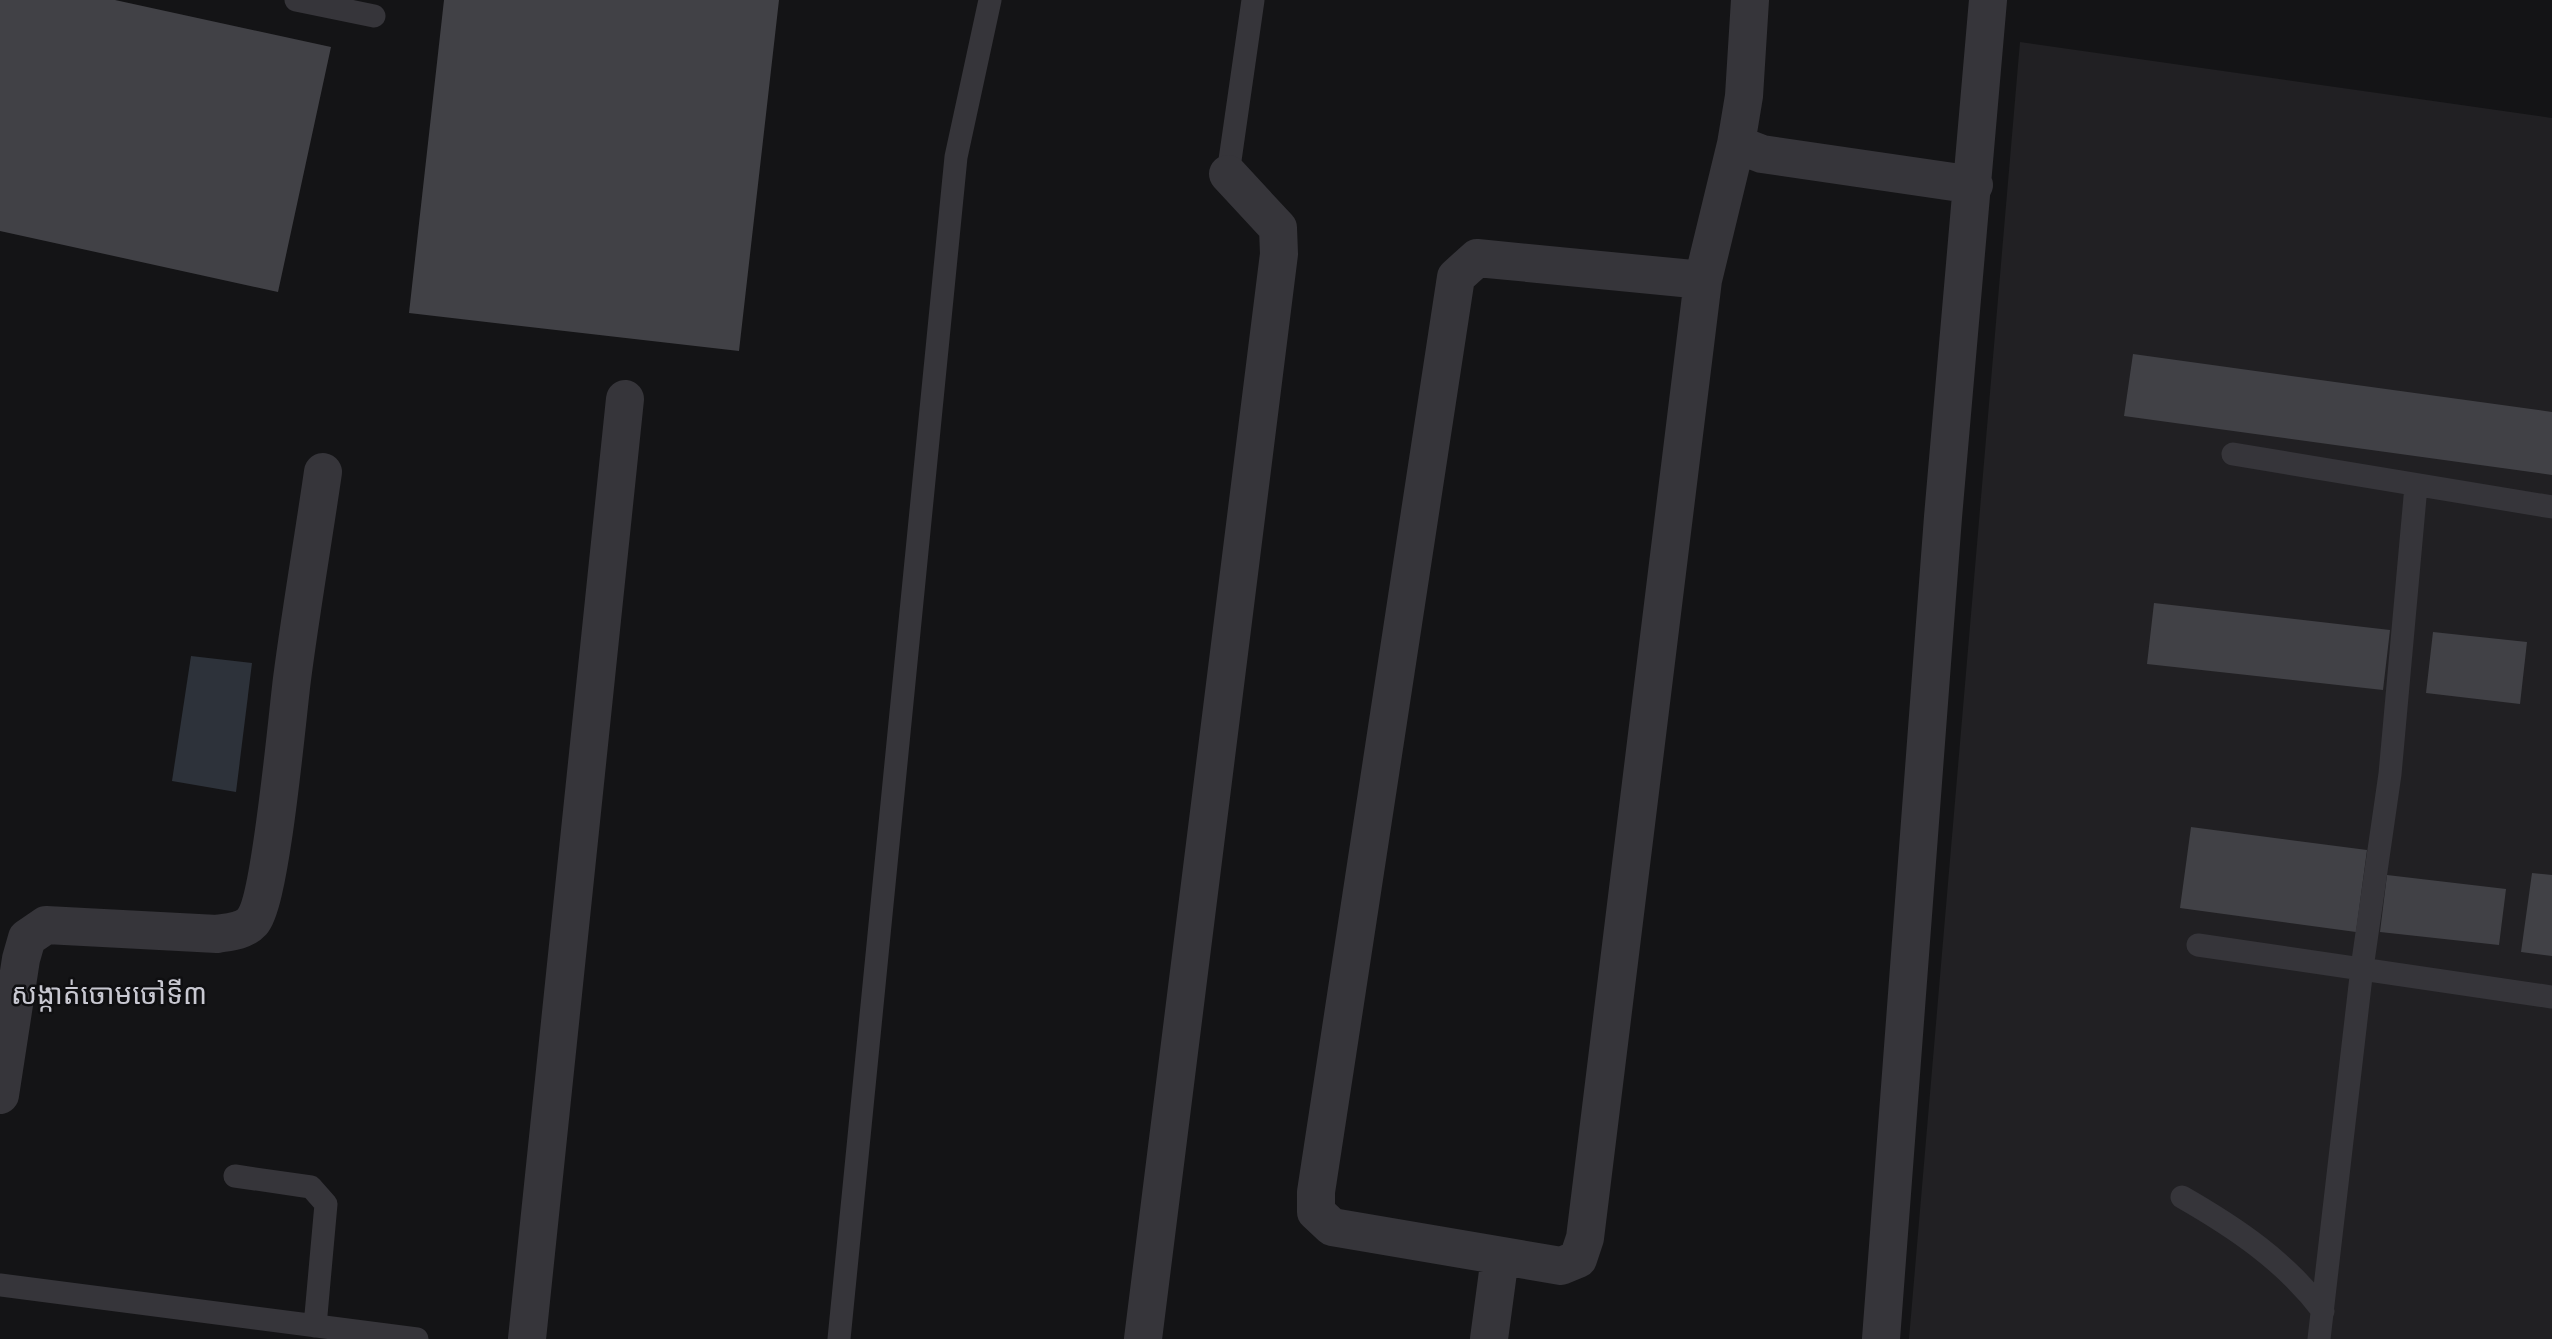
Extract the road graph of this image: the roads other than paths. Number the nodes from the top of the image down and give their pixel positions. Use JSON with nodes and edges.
{"nodes":[{"id":1,"x":296,"y":0,"type":"edge"},
{"id":2,"x":990,"y":0,"type":"edge"},
{"id":3,"x":1252,"y":0,"type":"edge"},
{"id":4,"x":1750,"y":0,"type":"edge"},
{"id":5,"x":1988,"y":0,"type":"edge"},
{"id":6,"x":374,"y":16,"type":"dead end"},
{"id":7,"x":1736,"y":144,"type":"junction"},
{"id":8,"x":1228,"y":174,"type":"joint"},
{"id":9,"x":1974,"y":184,"type":"junction"},
{"id":10,"x":1703,"y":280,"type":"junction"},
{"id":11,"x":625,"y":399,"type":"dead end"},
{"id":12,"x":2233,"y":454,"type":"dead end"},
{"id":13,"x":323,"y":472,"type":"dead end"},
{"id":14,"x":2416,"y":486,"type":"junction"},
{"id":15,"x":2552,"y":507,"type":"edge"},
{"id":16,"x":2197,"y":945,"type":"dead end"},
{"id":17,"x":2362,"y":968,"type":"junction"},
{"id":18,"x":2552,"y":997,"type":"edge"},
{"id":19,"x":0,"y":1096,"type":"edge"},
{"id":20,"x":236,"y":1176,"type":"dead end"},
{"id":21,"x":2182,"y":1197,"type":"dead end"},
{"id":22,"x":1500,"y":1256,"type":"junction"},
{"id":23,"x":0,"y":1285,"type":"edge"},
{"id":24,"x":2323,"y":1311,"type":"junction"},
{"id":25,"x":315,"y":1325,"type":"junction"},
{"id":26,"x":417,"y":1339,"type":"edge"},
{"id":27,"x":527,"y":1339,"type":"edge"},
{"id":28,"x":839,"y":1339,"type":"edge"},
{"id":29,"x":1143,"y":1339,"type":"edge"},
{"id":30,"x":1489,"y":1339,"type":"edge"},
{"id":31,"x":1881,"y":1339,"type":"edge"},
{"id":32,"x":2319,"y":1339,"type":"edge"}],
"edges":[{"from":1,"to":6,"type":"lane"},
{"from":2,"to":28,"type":"lane"},
{"from":3,"to":8,"type":"lane"},
{"from":4,"to":7,"type":"street"},
{"from":5,"to":9,"type":"street"},
{"from":7,"to":9,"type":"street"},
{"from":7,"to":10,"type":"street"},
{"from":8,"to":29,"type":"street"},
{"from":9,"to":31,"type":"street"},
{"from":10,"to":22,"type":"street"},
{"from":10,"to":22,"type":"street"},
{"from":11,"to":27,"type":"street"},
{"from":12,"to":14,"type":"lane"},
{"from":13,"to":19,"type":"street"},
{"from":14,"to":15,"type":"lane"},
{"from":14,"to":17,"type":"lane"},
{"from":16,"to":17,"type":"lane"},
{"from":17,"to":18,"type":"lane"},
{"from":17,"to":24,"type":"lane"},
{"from":20,"to":25,"type":"lane"},
{"from":21,"to":24,"type":"lane"},
{"from":22,"to":30,"type":"street"},
{"from":23,"to":25,"type":"lane"},
{"from":24,"to":32,"type":"lane"},
{"from":25,"to":26,"type":"lane"}]}
